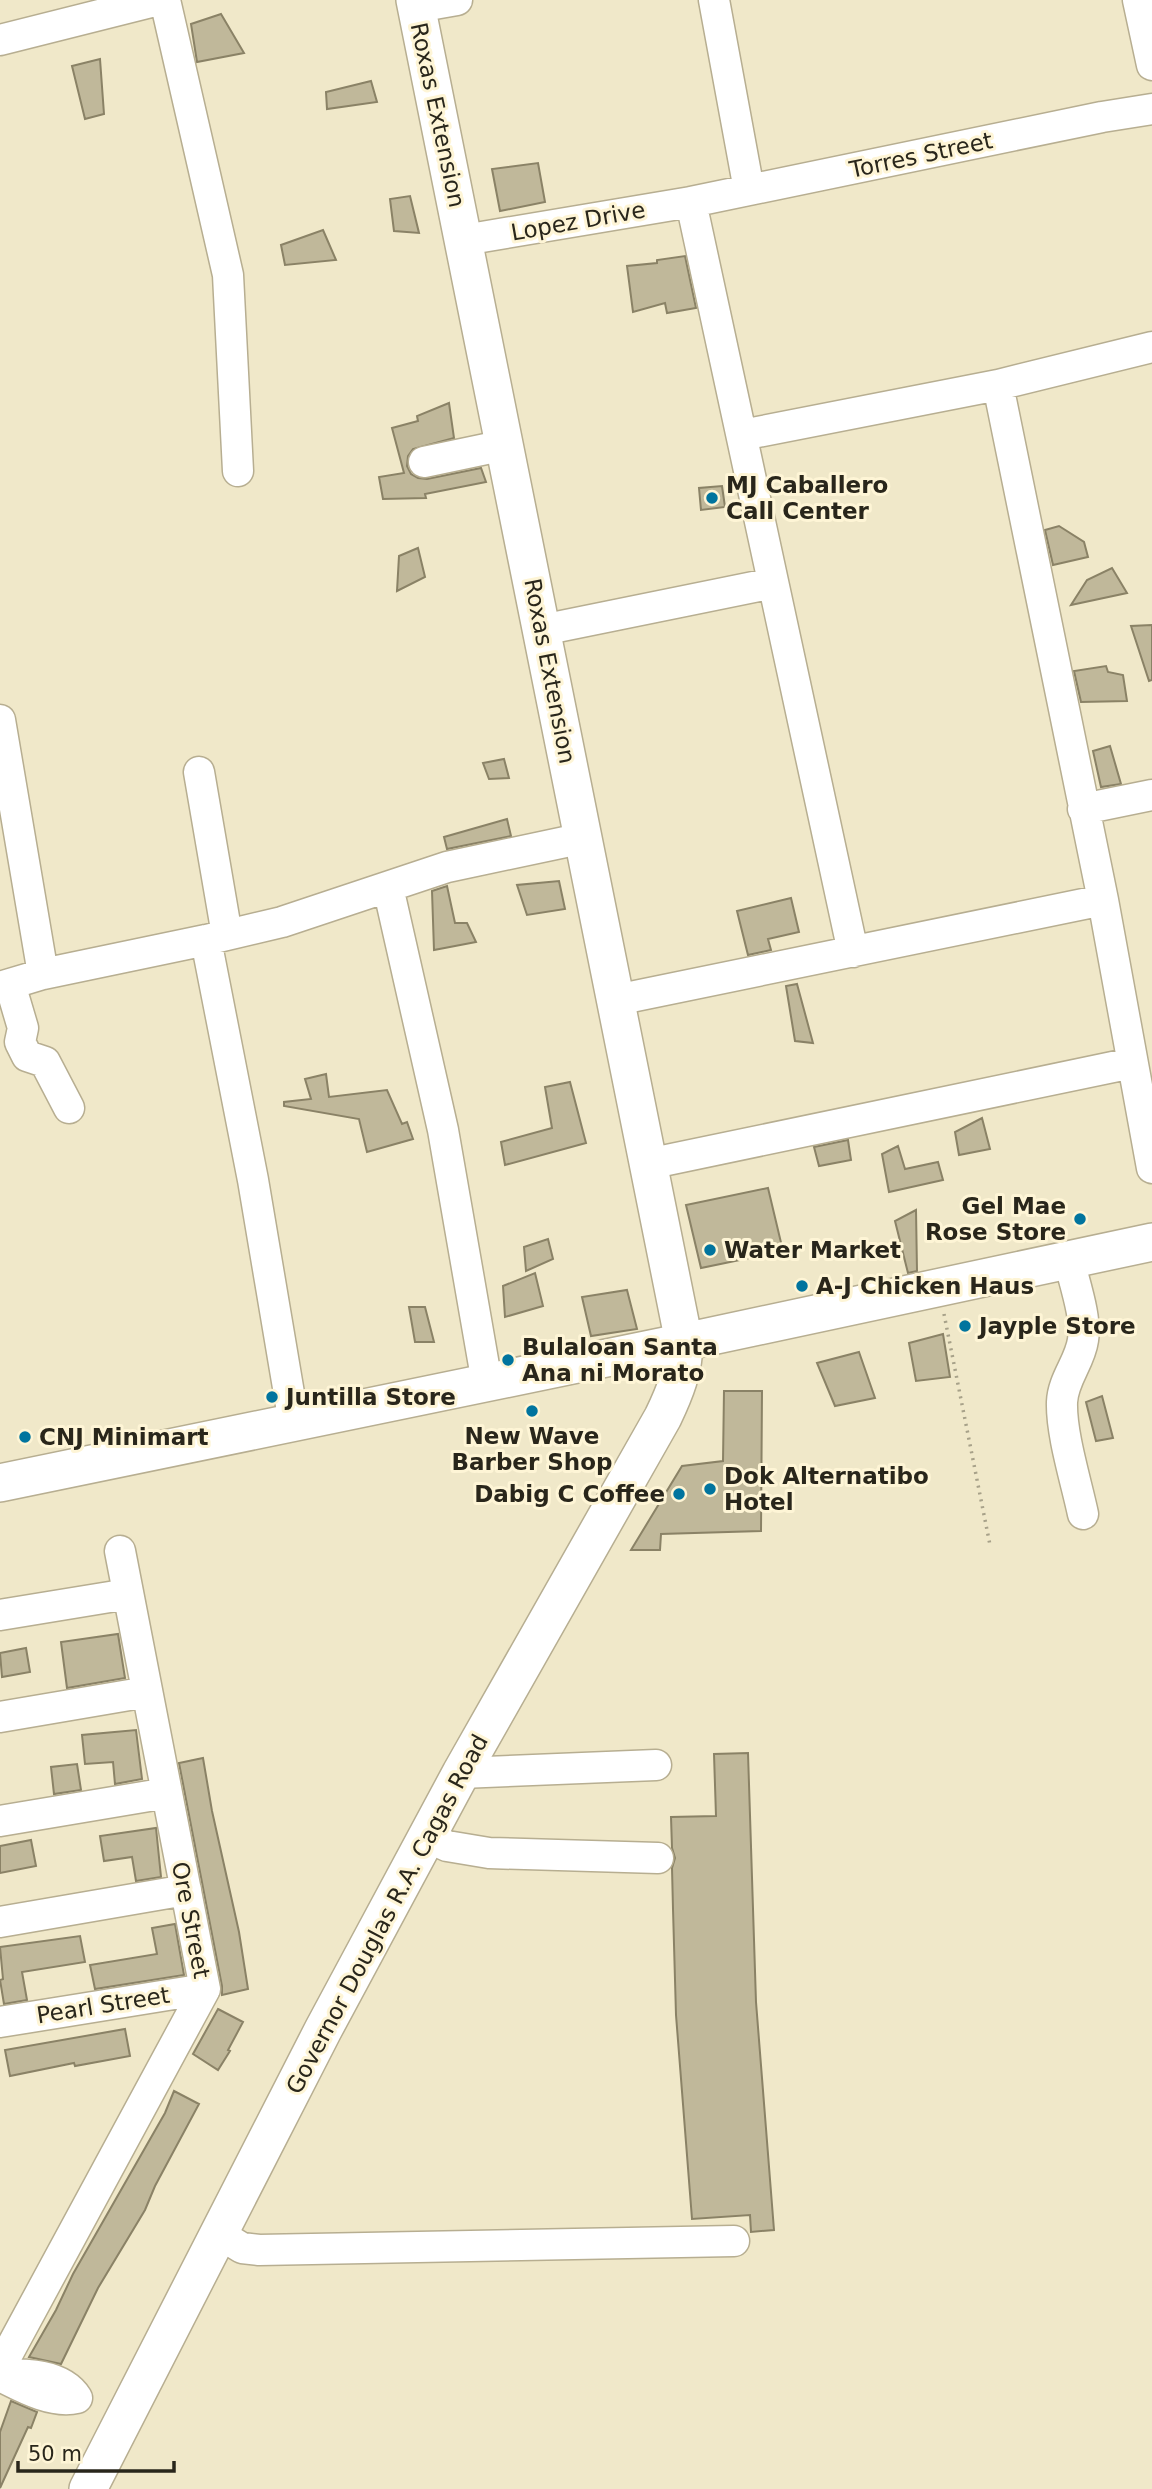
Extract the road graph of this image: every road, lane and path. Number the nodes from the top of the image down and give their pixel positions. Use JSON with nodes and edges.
{"nodes":[{"id":1,"x":159,"y":0,"type":"edge"},
{"id":2,"x":165,"y":0,"type":"edge"},
{"id":3,"x":457,"y":0,"type":"edge"},
{"id":4,"x":714,"y":0,"type":"edge"},
{"id":5,"x":1138,"y":0,"type":"edge"},
{"id":6,"x":416,"y":4,"type":"edge"},
{"id":7,"x":0,"y":40,"type":"edge"},
{"id":8,"x":1152,"y":65,"type":"edge"},
{"id":9,"x":1152,"y":109,"type":"edge"},
{"id":10,"x":749,"y":190,"type":"junction"},
{"id":11,"x":691,"y":202,"type":"junction"},
{"id":12,"x":464,"y":240,"type":"junction"},
{"id":13,"x":1152,"y":347,"type":"edge"},
{"id":14,"x":998,"y":385,"type":"junction"},
{"id":15,"x":742,"y":435,"type":"junction"},
{"id":16,"x":505,"y":445,"type":"junction"},
{"id":17,"x":424,"y":462,"type":"dead end"},
{"id":18,"x":238,"y":471,"type":"dead end"},
{"id":19,"x":774,"y":583,"type":"junction"},
{"id":20,"x":542,"y":630,"type":"junction"},
{"id":21,"x":0,"y":720,"type":"edge"},
{"id":22,"x":199,"y":772,"type":"dead end"},
{"id":23,"x":1152,"y":795,"type":"edge"},
{"id":24,"x":1083,"y":809,"type":"junction"},
{"id":25,"x":584,"y":838,"type":"junction"},
{"id":26,"x":388,"y":887,"type":"junction"},
{"id":27,"x":1103,"y":900,"type":"junction"},
{"id":28,"x":216,"y":938,"type":"junction"},
{"id":29,"x":853,"y":952,"type":"junction"},
{"id":30,"x":43,"y":974,"type":"junction"},
{"id":31,"x":5,"y":986,"type":"edge"},
{"id":32,"x":616,"y":1000,"type":"junction"},
{"id":33,"x":1132,"y":1063,"type":"junction"},
{"id":34,"x":69,"y":1108,"type":"dead end"},
{"id":35,"x":648,"y":1164,"type":"junction"},
{"id":36,"x":1152,"y":1168,"type":"edge"},
{"id":37,"x":1152,"y":1242,"type":"edge"},
{"id":38,"x":1069,"y":1260,"type":"junction"},
{"id":39,"x":938,"y":1288,"type":"junction"},
{"id":40,"x":684,"y":1342,"type":"junction"},
{"id":41,"x":488,"y":1383,"type":"junction"},
{"id":42,"x":294,"y":1423,"type":"junction"},
{"id":43,"x":0,"y":1483,"type":"edge"},
{"id":44,"x":1083,"y":1514,"type":"dead end"},
{"id":45,"x":990,"y":1545,"type":"dead end"},
{"id":46,"x":120,"y":1551,"type":"dead end"},
{"id":47,"x":128,"y":1594,"type":"junction"},
{"id":48,"x":0,"y":1615,"type":"edge"},
{"id":49,"x":147,"y":1692,"type":"junction"},
{"id":50,"x":0,"y":1717,"type":"edge"},
{"id":51,"x":656,"y":1765,"type":"dead end"},
{"id":52,"x":461,"y":1773,"type":"junction"},
{"id":53,"x":167,"y":1793,"type":"junction"},
{"id":54,"x":0,"y":1821,"type":"edge"},
{"id":55,"x":426,"y":1837,"type":"junction"},
{"id":56,"x":658,"y":1858,"type":"dead end"},
{"id":57,"x":186,"y":1890,"type":"junction"},
{"id":58,"x":0,"y":1922,"type":"edge"},
{"id":59,"x":205,"y":1989,"type":"junction"},
{"id":60,"x":0,"y":2022,"type":"edge"},
{"id":61,"x":219,"y":2234,"type":"junction"},
{"id":62,"x":734,"y":2241,"type":"dead end"},
{"id":63,"x":0,"y":2368,"type":"edge"},
{"id":64,"x":88,"y":2489,"type":"edge"}],
"edges":[{"from":1,"to":7,"type":"street"},
{"from":2,"to":18,"type":"street"},
{"from":3,"to":6,"type":"street"},
{"from":4,"to":10,"type":"street"},
{"from":5,"to":8,"type":"street"},
{"from":6,"to":12,"type":"main road","name":"Roxas Extension"},
{"from":9,"to":10,"type":"street","name":"Torres Street"},
{"from":10,"to":11,"type":"street","name":"Torres Street"},
{"from":11,"to":12,"type":"street","name":"Lopez Drive"},
{"from":11,"to":15,"type":"street"},
{"from":12,"to":16,"type":"main road","name":"Roxas Extension"},
{"from":13,"to":14,"type":"street"},
{"from":14,"to":15,"type":"street"},
{"from":14,"to":24,"type":"street"},
{"from":15,"to":19,"type":"street"},
{"from":16,"to":17,"type":"street"},
{"from":16,"to":20,"type":"main road","name":"Roxas Extension"},
{"from":19,"to":20,"type":"street"},
{"from":19,"to":29,"type":"street"},
{"from":20,"to":25,"type":"main road","name":"Roxas Extension"},
{"from":21,"to":30,"type":"street"},
{"from":22,"to":28,"type":"street"},
{"from":23,"to":24,"type":"street"},
{"from":24,"to":27,"type":"street"},
{"from":25,"to":26,"type":"street"},
{"from":25,"to":32,"type":"main road","name":"Roxas Extension"},
{"from":26,"to":28,"type":"street"},
{"from":26,"to":41,"type":"street"},
{"from":27,"to":29,"type":"street"},
{"from":27,"to":33,"type":"street"},
{"from":28,"to":30,"type":"street"},
{"from":28,"to":42,"type":"street"},
{"from":29,"to":32,"type":"street"},
{"from":30,"to":31,"type":"street"},
{"from":31,"to":34,"type":"street"},
{"from":32,"to":35,"type":"main road","name":"Roxas Extension"},
{"from":33,"to":35,"type":"street"},
{"from":33,"to":36,"type":"street"},
{"from":35,"to":40,"type":"main road","name":"Roxas Extension"},
{"from":37,"to":38,"type":"main road"},
{"from":38,"to":39,"type":"main road"},
{"from":38,"to":44,"type":"street"},
{"from":39,"to":40,"type":"main road"},
{"from":39,"to":45,"type":"path"},
{"from":40,"to":41,"type":"main road"},
{"from":40,"to":52,"type":"main road","name":"Governor Douglas R.A. Cagas Road"},
{"from":41,"to":42,"type":"main road"},
{"from":42,"to":43,"type":"main road"},
{"from":46,"to":47,"type":"street","name":"Ore Street"},
{"from":47,"to":48,"type":"street"},
{"from":47,"to":49,"type":"street","name":"Ore Street"},
{"from":49,"to":50,"type":"street"},
{"from":49,"to":53,"type":"street","name":"Ore Street"},
{"from":51,"to":52,"type":"street"},
{"from":52,"to":55,"type":"main road","name":"Governor Douglas R.A. Cagas Road"},
{"from":53,"to":54,"type":"street"},
{"from":53,"to":57,"type":"street","name":"Ore Street"},
{"from":55,"to":56,"type":"street"},
{"from":55,"to":61,"type":"main road","name":"Governor Douglas R.A. Cagas Road"},
{"from":57,"to":58,"type":"street"},
{"from":57,"to":59,"type":"street","name":"Ore Street"},
{"from":59,"to":60,"type":"street","name":"Pearl Street"},
{"from":59,"to":63,"type":"street","name":"Ore Street"},
{"from":61,"to":62,"type":"street"},
{"from":61,"to":64,"type":"main road","name":"Governor Douglas R.A. Cagas Road"}]}
